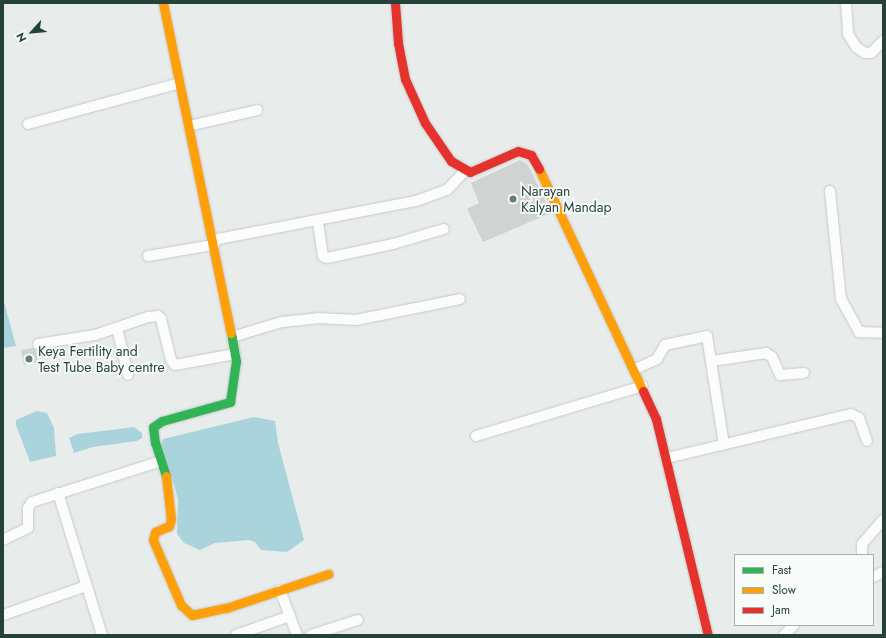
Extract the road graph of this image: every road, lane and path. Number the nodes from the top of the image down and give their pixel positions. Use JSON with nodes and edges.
{"nodes":[{"id":1,"x":163,"y":3,"type":"edge"},
{"id":2,"x":395,"y":3,"type":"edge"},
{"id":3,"x":846,"y":3,"type":"edge"},
{"id":4,"x":883,"y":41,"type":"edge"},
{"id":5,"x":180,"y":83,"type":"junction"},
{"id":6,"x":257,"y":110,"type":"dead end"},
{"id":7,"x":28,"y":124,"type":"dead end"},
{"id":8,"x":189,"y":126,"type":"junction"},
{"id":9,"x":465,"y":171,"type":"junction"},
{"id":10,"x":830,"y":191,"type":"dead end"},
{"id":11,"x":318,"y":222,"type":"junction"},
{"id":12,"x":444,"y":229,"type":"dead end"},
{"id":13,"x":214,"y":242,"type":"junction"},
{"id":14,"x":148,"y":256,"type":"dead end"},
{"id":15,"x":460,"y":299,"type":"dead end"},
{"id":16,"x":117,"y":328,"type":"junction"},
{"id":17,"x":883,"y":333,"type":"edge"},
{"id":18,"x":232,"y":337,"type":"junction"},
{"id":19,"x":38,"y":344,"type":"dead end"},
{"id":20,"x":235,"y":354,"type":"junction"},
{"id":21,"x":712,"y":362,"type":"junction"},
{"id":22,"x":635,"y":369,"type":"junction"},
{"id":23,"x":804,"y":373,"type":"dead end"},
{"id":24,"x":128,"y":375,"type":"dead end"},
{"id":25,"x":643,"y":386,"type":"junction"},
{"id":26,"x":476,"y":436,"type":"dead end"},
{"id":27,"x":867,"y":441,"type":"dead end"},
{"id":28,"x":724,"y":445,"type":"junction"},
{"id":29,"x":667,"y":458,"type":"junction"},
{"id":30,"x":161,"y":462,"type":"junction"},
{"id":31,"x":58,"y":493,"type":"junction"},
{"id":32,"x":883,"y":520,"type":"edge"},
{"id":33,"x":3,"y":540,"type":"edge"},
{"id":34,"x":862,"y":554,"type":"edge"},
{"id":35,"x":883,"y":572,"type":"edge"},
{"id":36,"x":328,"y":574,"type":"dead end"},
{"id":37,"x":874,"y":576,"type":"edge"},
{"id":38,"x":86,"y":586,"type":"junction"},
{"id":39,"x":280,"y":590,"type":"junction"},
{"id":40,"x":3,"y":615,"type":"edge"},
{"id":41,"x":290,"y":616,"type":"junction"},
{"id":42,"x":358,"y":620,"type":"dead end"},
{"id":43,"x":793,"y":626,"type":"edge"},
{"id":44,"x":102,"y":635,"type":"edge"},
{"id":45,"x":236,"y":635,"type":"edge"},
{"id":46,"x":297,"y":635,"type":"edge"},
{"id":47,"x":311,"y":635,"type":"edge"},
{"id":48,"x":708,"y":635,"type":"edge"},
{"id":49,"x":784,"y":635,"type":"edge"}],
"edges":[{"from":1,"to":5,"type":"street"},
{"from":2,"to":9,"type":"street"},
{"from":3,"to":4,"type":"street"},
{"from":5,"to":7,"type":"street"},
{"from":5,"to":8,"type":"street"},
{"from":6,"to":8,"type":"street"},
{"from":8,"to":13,"type":"street"},
{"from":9,"to":11,"type":"street"},
{"from":9,"to":22,"type":"street"},
{"from":10,"to":17,"type":"street"},
{"from":11,"to":12,"type":"street"},
{"from":11,"to":13,"type":"street"},
{"from":13,"to":14,"type":"street"},
{"from":13,"to":18,"type":"street"},
{"from":15,"to":18,"type":"street"},
{"from":16,"to":19,"type":"street"},
{"from":16,"to":20,"type":"street"},
{"from":16,"to":24,"type":"street"},
{"from":18,"to":20,"type":"street"},
{"from":20,"to":30,"type":"street"},
{"from":21,"to":22,"type":"street"},
{"from":21,"to":23,"type":"street"},
{"from":21,"to":28,"type":"street"},
{"from":22,"to":25,"type":"street"},
{"from":25,"to":26,"type":"street"},
{"from":25,"to":29,"type":"street"},
{"from":27,"to":28,"type":"street"},
{"from":28,"to":29,"type":"street"},
{"from":29,"to":48,"type":"street"},
{"from":30,"to":31,"type":"street"},
{"from":30,"to":39,"type":"street"},
{"from":31,"to":33,"type":"street"},
{"from":31,"to":38,"type":"street"},
{"from":32,"to":34,"type":"street"},
{"from":35,"to":37,"type":"street"},
{"from":36,"to":39,"type":"street"},
{"from":38,"to":40,"type":"street"},
{"from":38,"to":44,"type":"street"},
{"from":39,"to":41,"type":"street"},
{"from":41,"to":45,"type":"street"},
{"from":41,"to":46,"type":"street"},
{"from":42,"to":47,"type":"street"},
{"from":43,"to":49,"type":"street"}]}
